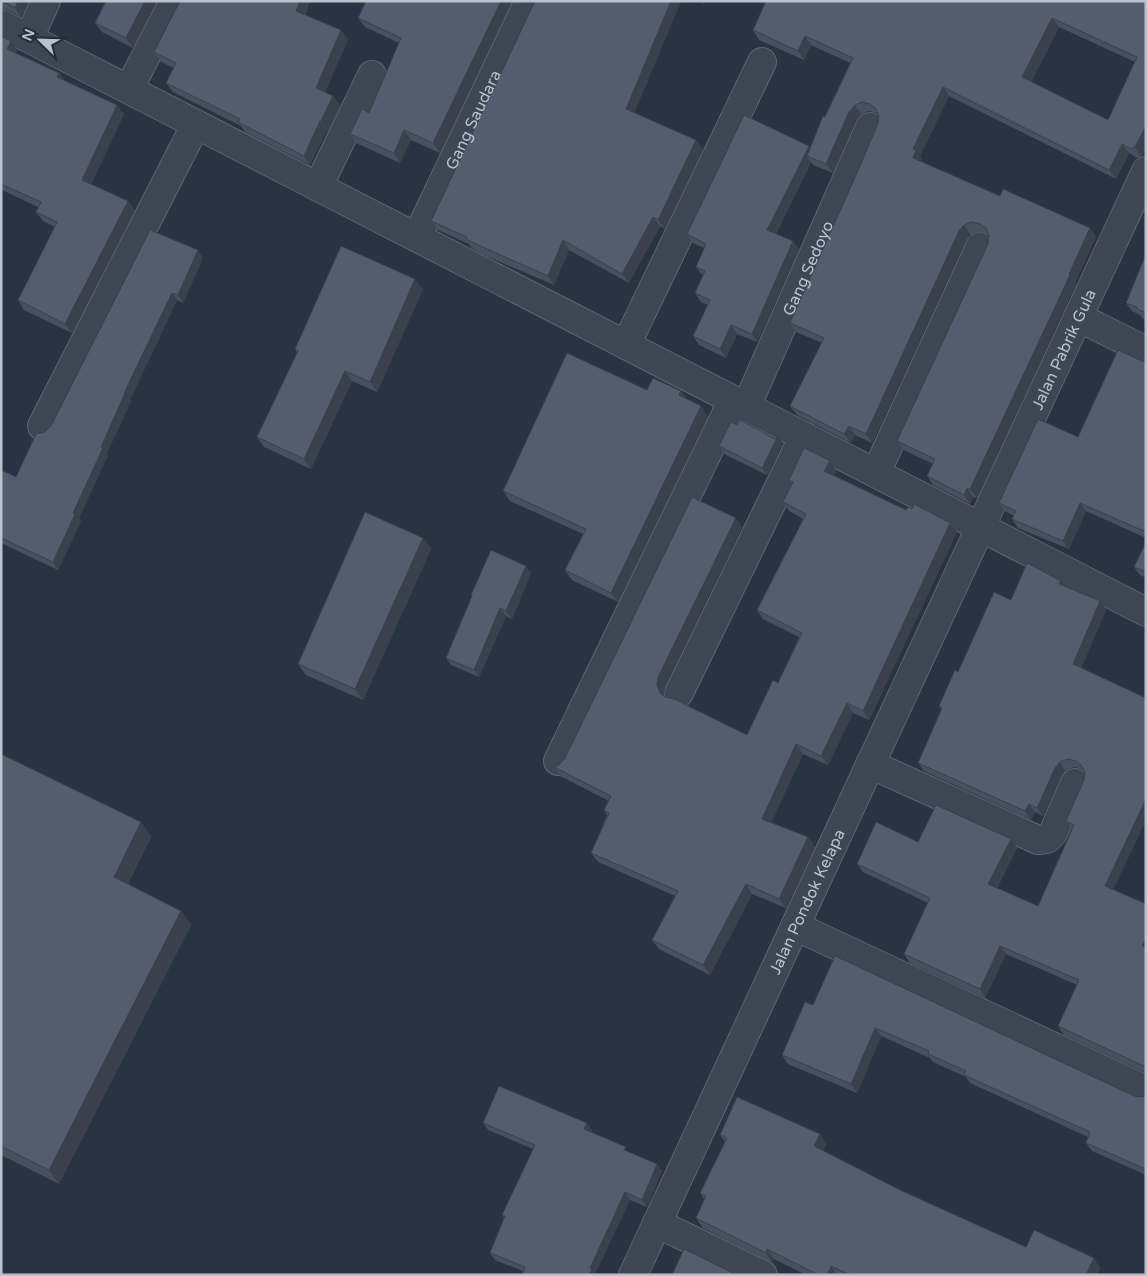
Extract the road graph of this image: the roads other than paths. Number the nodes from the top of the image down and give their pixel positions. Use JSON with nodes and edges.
{"nodes":[{"id":1,"x":46,"y":1,"type":"edge"},
{"id":2,"x":174,"y":1,"type":"edge"},
{"id":3,"x":529,"y":1,"type":"edge"},
{"id":4,"x":1,"y":24,"type":"edge"},
{"id":5,"x":29,"y":38,"type":"junction"},
{"id":6,"x":762,"y":62,"type":"dead end"},
{"id":7,"x":372,"y":75,"type":"dead end"},
{"id":8,"x":129,"y":90,"type":"junction"},
{"id":9,"x":196,"y":124,"type":"junction"},
{"id":10,"x":870,"y":128,"type":"dead end"},
{"id":11,"x":1146,"y":171,"type":"edge"},
{"id":12,"x":318,"y":187,"type":"junction"},
{"id":13,"x":417,"y":237,"type":"junction"},
{"id":14,"x":980,"y":247,"type":"dead end"},
{"id":15,"x":1078,"y":317,"type":"junction"},
{"id":16,"x":626,"y":345,"type":"junction"},
{"id":17,"x":1146,"y":351,"type":"edge"},
{"id":18,"x":740,"y":404,"type":"junction"},
{"id":19,"x":42,"y":426,"type":"dead end"},
{"id":20,"x":804,"y":436,"type":"junction"},
{"id":21,"x":876,"y":473,"type":"junction"},
{"id":22,"x":980,"y":527,"type":"junction"},
{"id":23,"x":1146,"y":612,"type":"edge"},
{"id":24,"x":679,"y":693,"type":"dead end"},
{"id":25,"x":558,"y":761,"type":"dead end"},
{"id":26,"x":870,"y":764,"type":"junction"},
{"id":27,"x":1074,"y":783,"type":"dead end"},
{"id":28,"x":795,"y":926,"type":"junction"},
{"id":29,"x":1146,"y":1090,"type":"edge"},
{"id":30,"x":656,"y":1223,"type":"junction"},
{"id":31,"x":633,"y":1275,"type":"edge"},
{"id":32,"x":763,"y":1275,"type":"edge"}],
"edges":[{"from":1,"to":5,"type":"street"},
{"from":2,"to":8,"type":"street"},
{"from":3,"to":13,"type":"street","name":"Gang Saudara"},
{"from":4,"to":5,"type":"street"},
{"from":5,"to":8,"type":"street"},
{"from":6,"to":16,"type":"street"},
{"from":7,"to":12,"type":"street"},
{"from":8,"to":9,"type":"street"},
{"from":9,"to":12,"type":"street"},
{"from":9,"to":19,"type":"street"},
{"from":10,"to":18,"type":"street","name":"Gang Sedoyo"},
{"from":11,"to":15,"type":"street","name":"Jalan Pabrik Gula"},
{"from":12,"to":13,"type":"street"},
{"from":13,"to":16,"type":"street"},
{"from":14,"to":21,"type":"street"},
{"from":15,"to":17,"type":"street"},
{"from":15,"to":22,"type":"street","name":"Jalan Pabrik Gula"},
{"from":16,"to":18,"type":"street"},
{"from":18,"to":20,"type":"street"},
{"from":18,"to":25,"type":"street","name":"Gang Sedoyo"},
{"from":20,"to":21,"type":"street"},
{"from":20,"to":24,"type":"street"},
{"from":21,"to":22,"type":"street"},
{"from":22,"to":23,"type":"street"},
{"from":22,"to":26,"type":"street","name":"Jalan Pondok Kelapa"},
{"from":26,"to":27,"type":"street"},
{"from":26,"to":28,"type":"street","name":"Jalan Pondok Kelapa"},
{"from":28,"to":29,"type":"street"},
{"from":28,"to":30,"type":"street","name":"Jalan Pondok Kelapa"},
{"from":30,"to":31,"type":"street","name":"Jalan Pondok Kelapa"},
{"from":30,"to":32,"type":"street"}]}
